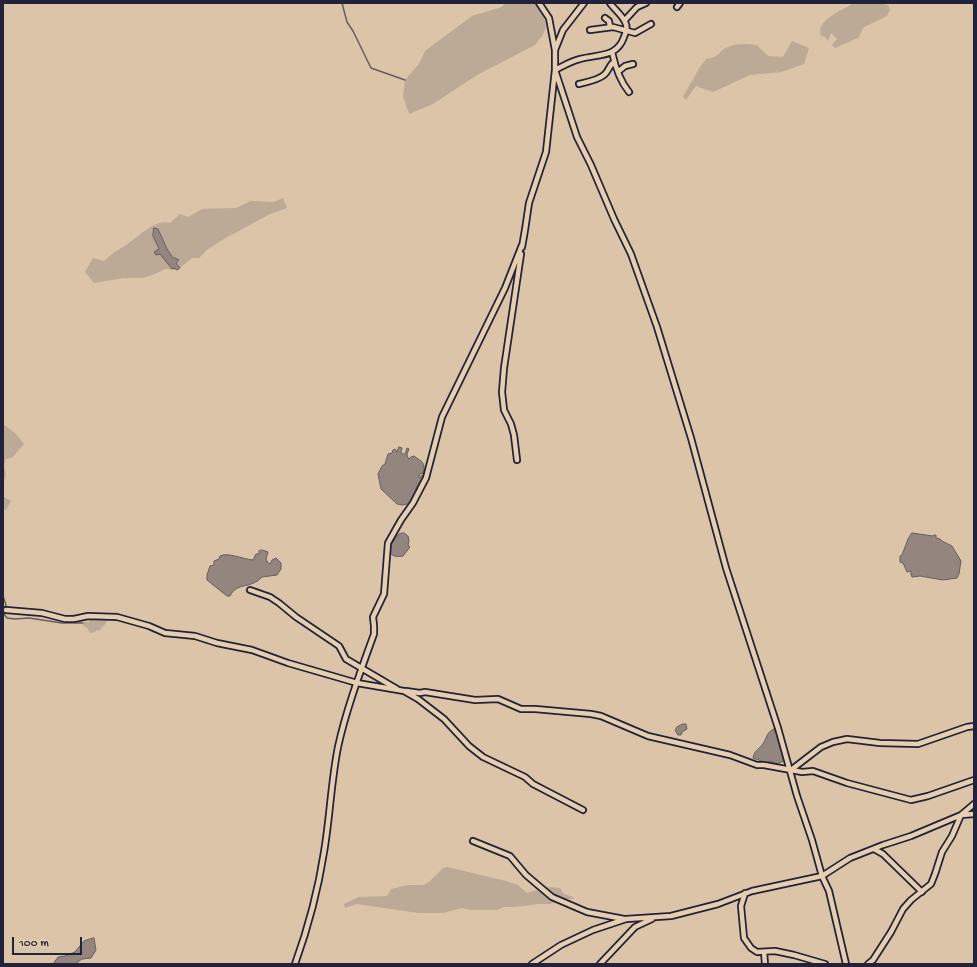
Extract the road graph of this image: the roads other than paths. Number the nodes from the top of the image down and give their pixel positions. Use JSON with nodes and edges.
{"nodes":[{"id":1,"x":539,"y":3,"type":"edge"},
{"id":2,"x":584,"y":3,"type":"edge"},
{"id":3,"x":610,"y":3,"type":"edge"},
{"id":4,"x":646,"y":3,"type":"edge"},
{"id":5,"x":676,"y":3,"type":"edge"},
{"id":6,"x":680,"y":3,"type":"edge"},
{"id":7,"x":636,"y":5,"type":"edge"},
{"id":8,"x":605,"y":18,"type":"dead end"},
{"id":9,"x":625,"y":20,"type":"junction"},
{"id":10,"x":651,"y":24,"type":"dead end"},
{"id":11,"x":610,"y":28,"type":"junction"},
{"id":12,"x":590,"y":30,"type":"dead end"},
{"id":13,"x":626,"y":31,"type":"junction"},
{"id":14,"x":555,"y":50,"type":"junction"},
{"id":15,"x":612,"y":52,"type":"junction"},
{"id":16,"x":614,"y":62,"type":"junction"},
{"id":17,"x":633,"y":64,"type":"dead end"},
{"id":18,"x":555,"y":70,"type":"junction"},
{"id":19,"x":619,"y":72,"type":"junction"},
{"id":20,"x":579,"y":84,"type":"dead end"},
{"id":21,"x":629,"y":92,"type":"dead end"},
{"id":22,"x":522,"y":245,"type":"junction"},
{"id":23,"x":517,"y":460,"type":"dead end"},
{"id":24,"x":250,"y":590,"type":"dead end"},
{"id":25,"x":6,"y":610,"type":"dead end"},
{"id":26,"x":362,"y":668,"type":"junction"},
{"id":27,"x":357,"y":683,"type":"junction"},
{"id":28,"x":422,"y":686,"type":"dead end"},
{"id":29,"x":397,"y":689,"type":"junction"},
{"id":30,"x":404,"y":691,"type":"junction"},
{"id":31,"x":420,"y":693,"type":"junction"},
{"id":32,"x":974,"y":726,"type":"edge"},
{"id":33,"x":791,"y":770,"type":"junction"},
{"id":34,"x":974,"y":780,"type":"edge"},
{"id":35,"x":974,"y":804,"type":"edge"},
{"id":36,"x":583,"y":810,"type":"dead end"},
{"id":37,"x":974,"y":814,"type":"edge"},
{"id":38,"x":961,"y":815,"type":"junction"},
{"id":39,"x":473,"y":841,"type":"dead end"},
{"id":40,"x":874,"y":849,"type":"junction"},
{"id":41,"x":822,"y":876,"type":"junction"},
{"id":42,"x":922,"y":892,"type":"junction"},
{"id":43,"x":744,"y":894,"type":"junction"},
{"id":44,"x":656,"y":918,"type":"junction"},
{"id":45,"x":626,"y":919,"type":"junction"},
{"id":46,"x":764,"y":952,"type":"junction"},
{"id":47,"x":295,"y":964,"type":"edge"},
{"id":48,"x":532,"y":964,"type":"edge"},
{"id":49,"x":600,"y":964,"type":"edge"},
{"id":50,"x":765,"y":964,"type":"edge"},
{"id":51,"x":825,"y":964,"type":"edge"},
{"id":52,"x":846,"y":964,"type":"edge"},
{"id":53,"x":868,"y":964,"type":"edge"}],
"edges":[{"from":1,"to":14,"type":"street"},
{"from":2,"to":14,"type":"street"},
{"from":3,"to":9,"type":"street"},
{"from":4,"to":7,"type":"street"},
{"from":5,"to":6,"type":"street"},
{"from":7,"to":9,"type":"street"},
{"from":8,"to":11,"type":"street"},
{"from":9,"to":13,"type":"street"},
{"from":10,"to":13,"type":"street"},
{"from":11,"to":12,"type":"street"},
{"from":11,"to":13,"type":"street"},
{"from":13,"to":15,"type":"street"},
{"from":14,"to":18,"type":"street"},
{"from":15,"to":16,"type":"street"},
{"from":15,"to":18,"type":"street"},
{"from":16,"to":19,"type":"street"},
{"from":16,"to":20,"type":"street"},
{"from":17,"to":19,"type":"street"},
{"from":18,"to":22,"type":"street"},
{"from":18,"to":33,"type":"street"},
{"from":19,"to":21,"type":"street"},
{"from":22,"to":23,"type":"street"},
{"from":22,"to":26,"type":"street"},
{"from":24,"to":26,"type":"street"},
{"from":25,"to":27,"type":"street"},
{"from":26,"to":27,"type":"street"},
{"from":26,"to":29,"type":"street"},
{"from":27,"to":29,"type":"street"},
{"from":27,"to":47,"type":"street"},
{"from":28,"to":31,"type":"street"},
{"from":29,"to":30,"type":"street"},
{"from":30,"to":31,"type":"street"},
{"from":30,"to":36,"type":"street"},
{"from":31,"to":33,"type":"street"},
{"from":32,"to":33,"type":"street"},
{"from":33,"to":34,"type":"street"},
{"from":33,"to":41,"type":"street"},
{"from":35,"to":38,"type":"street"},
{"from":37,"to":38,"type":"street"},
{"from":38,"to":40,"type":"street"},
{"from":38,"to":42,"type":"street"},
{"from":39,"to":45,"type":"street"},
{"from":40,"to":41,"type":"street"},
{"from":40,"to":42,"type":"street"},
{"from":41,"to":43,"type":"street"},
{"from":41,"to":52,"type":"street"},
{"from":42,"to":53,"type":"street"},
{"from":43,"to":44,"type":"street"},
{"from":43,"to":46,"type":"street"},
{"from":44,"to":45,"type":"street"},
{"from":44,"to":49,"type":"street"},
{"from":45,"to":48,"type":"street"},
{"from":46,"to":50,"type":"street"},
{"from":46,"to":51,"type":"street"}]}
